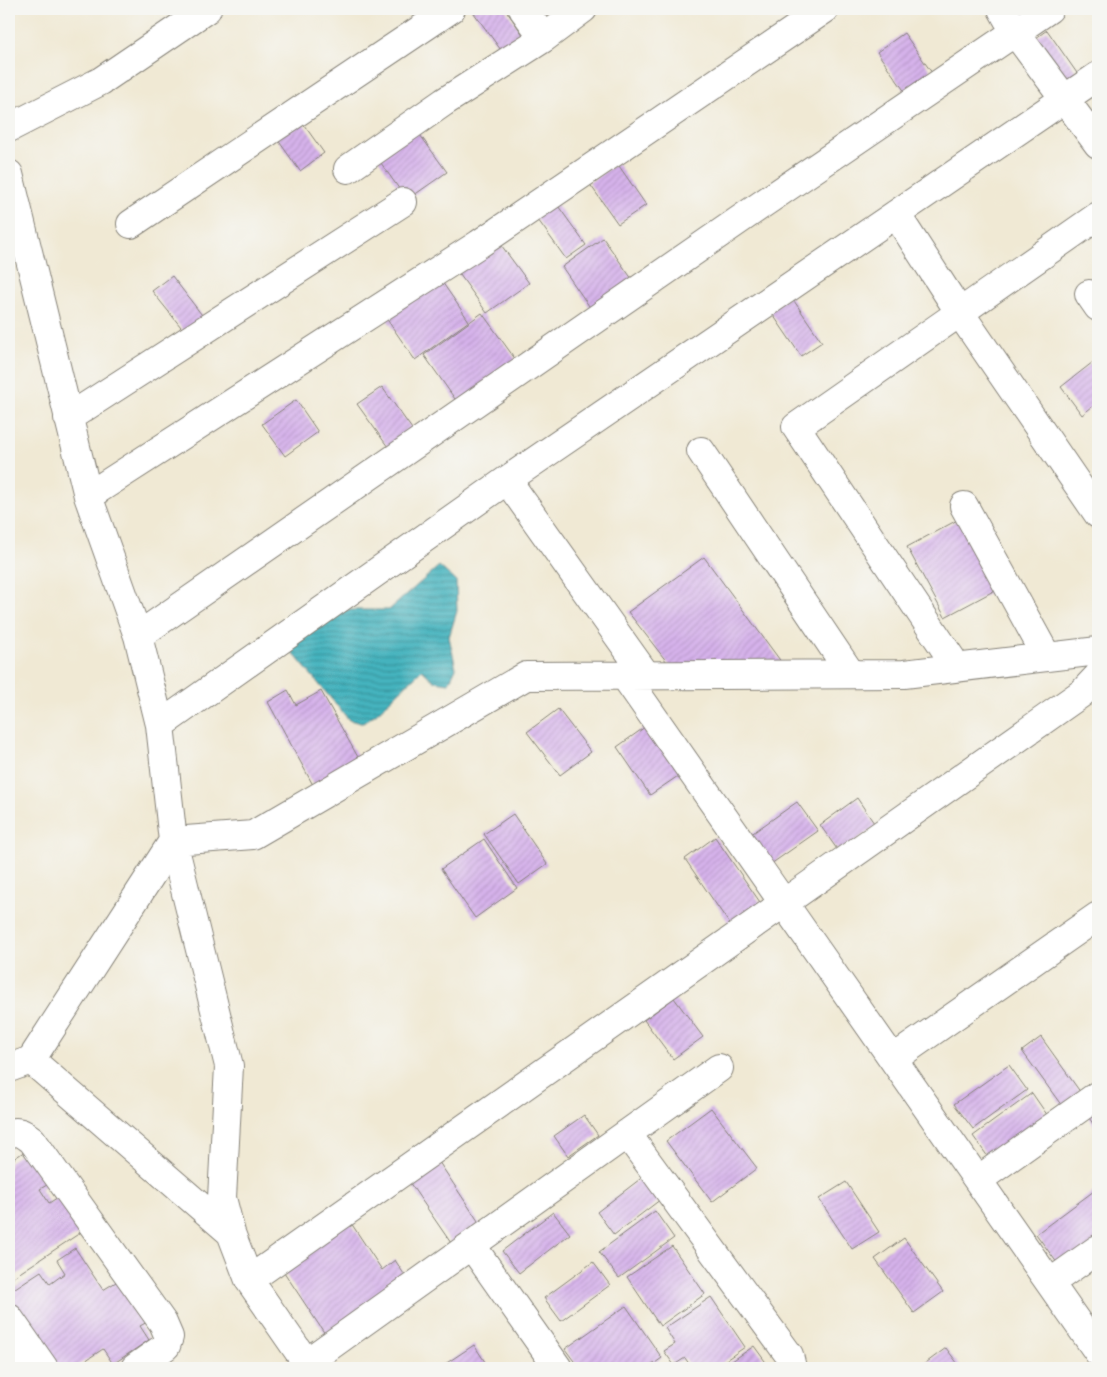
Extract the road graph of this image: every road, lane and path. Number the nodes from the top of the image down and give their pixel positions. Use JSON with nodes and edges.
{"nodes":[{"id":1,"x":207,"y":9,"type":"edge"},
{"id":2,"x":451,"y":9,"type":"edge"},
{"id":3,"x":523,"y":9,"type":"edge"},
{"id":4,"x":583,"y":9,"type":"edge"},
{"id":5,"x":825,"y":9,"type":"edge"},
{"id":6,"x":1002,"y":9,"type":"edge"},
{"id":7,"x":1049,"y":9,"type":"edge"},
{"id":8,"x":1015,"y":32,"type":"junction"},
{"id":9,"x":544,"y":38,"type":"junction"},
{"id":10,"x":1098,"y":76,"type":"edge"},
{"id":11,"x":1065,"y":99,"type":"junction"},
{"id":12,"x":9,"y":128,"type":"edge"},
{"id":13,"x":1098,"y":144,"type":"edge"},
{"id":14,"x":348,"y":169,"type":"dead end"},
{"id":15,"x":9,"y":174,"type":"edge"},
{"id":16,"x":403,"y":202,"type":"dead end"},
{"id":17,"x":896,"y":214,"type":"junction"},
{"id":18,"x":1098,"y":216,"type":"edge"},
{"id":19,"x":131,"y":224,"type":"dead end"},
{"id":20,"x":960,"y":313,"type":"junction"},
{"id":21,"x":68,"y":418,"type":"junction"},
{"id":22,"x":701,"y":451,"type":"dead end"},
{"id":23,"x":507,"y":480,"type":"junction"},
{"id":24,"x":88,"y":496,"type":"junction"},
{"id":25,"x":964,"y":506,"type":"dead end"},
{"id":26,"x":1098,"y":514,"type":"edge"},
{"id":27,"x":138,"y":636,"type":"junction"},
{"id":28,"x":1098,"y":651,"type":"edge"},
{"id":29,"x":1047,"y":657,"type":"junction"},
{"id":30,"x":957,"y":667,"type":"junction"},
{"id":31,"x":851,"y":674,"type":"junction"},
{"id":32,"x":635,"y":675,"type":"junction"},
{"id":33,"x":1098,"y":676,"type":"edge"},
{"id":34,"x":160,"y":725,"type":"junction"},
{"id":35,"x":173,"y":841,"type":"junction"},
{"id":36,"x":784,"y":904,"type":"junction"},
{"id":37,"x":1098,"y":916,"type":"edge"},
{"id":38,"x":893,"y":1059,"type":"junction"},
{"id":39,"x":20,"y":1064,"type":"edge"},
{"id":40,"x":719,"y":1068,"type":"dead end"},
{"id":41,"x":1098,"y":1095,"type":"edge"},
{"id":42,"x":9,"y":1134,"type":"edge"},
{"id":43,"x":628,"y":1135,"type":"junction"},
{"id":44,"x":978,"y":1180,"type":"junction"},
{"id":45,"x":231,"y":1233,"type":"junction"},
{"id":46,"x":472,"y":1246,"type":"junction"},
{"id":47,"x":1098,"y":1249,"type":"edge"},
{"id":48,"x":250,"y":1280,"type":"junction"},
{"id":49,"x":1050,"y":1283,"type":"junction"},
{"id":50,"x":9,"y":1318,"type":"edge"},
{"id":51,"x":1098,"y":1352,"type":"edge"},
{"id":52,"x":9,"y":1356,"type":"edge"},
{"id":53,"x":308,"y":1366,"type":"edge"},
{"id":54,"x":18,"y":1368,"type":"edge"},
{"id":55,"x":44,"y":1368,"type":"edge"},
{"id":56,"x":135,"y":1368,"type":"edge"},
{"id":57,"x":558,"y":1368,"type":"edge"},
{"id":58,"x":792,"y":1368,"type":"edge"}],
"edges":[{"from":1,"to":12,"type":"street"},
{"from":2,"to":19,"type":"street"},
{"from":3,"to":9,"type":"street"},
{"from":4,"to":9,"type":"street"},
{"from":5,"to":24,"type":"street"},
{"from":6,"to":8,"type":"street"},
{"from":7,"to":8,"type":"street"},
{"from":8,"to":11,"type":"street"},
{"from":8,"to":27,"type":"street"},
{"from":9,"to":14,"type":"street"},
{"from":10,"to":11,"type":"street"},
{"from":11,"to":13,"type":"street"},
{"from":11,"to":17,"type":"street"},
{"from":15,"to":21,"type":"street"},
{"from":16,"to":21,"type":"street"},
{"from":17,"to":20,"type":"street"},
{"from":17,"to":23,"type":"street"},
{"from":18,"to":20,"type":"street"},
{"from":20,"to":26,"type":"street"},
{"from":20,"to":30,"type":"street"},
{"from":21,"to":24,"type":"street"},
{"from":22,"to":31,"type":"street"},
{"from":23,"to":32,"type":"street"},
{"from":23,"to":34,"type":"street"},
{"from":24,"to":27,"type":"street"},
{"from":25,"to":29,"type":"street"},
{"from":27,"to":34,"type":"street"},
{"from":28,"to":29,"type":"street"},
{"from":29,"to":30,"type":"street"},
{"from":30,"to":31,"type":"street"},
{"from":31,"to":32,"type":"street"},
{"from":32,"to":35,"type":"street"},
{"from":32,"to":36,"type":"street"},
{"from":33,"to":36,"type":"street"},
{"from":34,"to":35,"type":"street"},
{"from":35,"to":39,"type":"street"},
{"from":35,"to":45,"type":"street"},
{"from":36,"to":38,"type":"street"},
{"from":36,"to":48,"type":"street"},
{"from":37,"to":38,"type":"street"},
{"from":38,"to":44,"type":"street"},
{"from":39,"to":45,"type":"street"},
{"from":40,"to":43,"type":"street"},
{"from":41,"to":44,"type":"street"},
{"from":42,"to":56,"type":"street"},
{"from":43,"to":46,"type":"street"},
{"from":43,"to":58,"type":"street"},
{"from":44,"to":49,"type":"street"},
{"from":45,"to":48,"type":"street"},
{"from":46,"to":53,"type":"street"},
{"from":46,"to":57,"type":"street"},
{"from":47,"to":49,"type":"street"},
{"from":48,"to":53,"type":"street"},
{"from":49,"to":51,"type":"street"},
{"from":50,"to":55,"type":"street"},
{"from":52,"to":54,"type":"street"}]}
